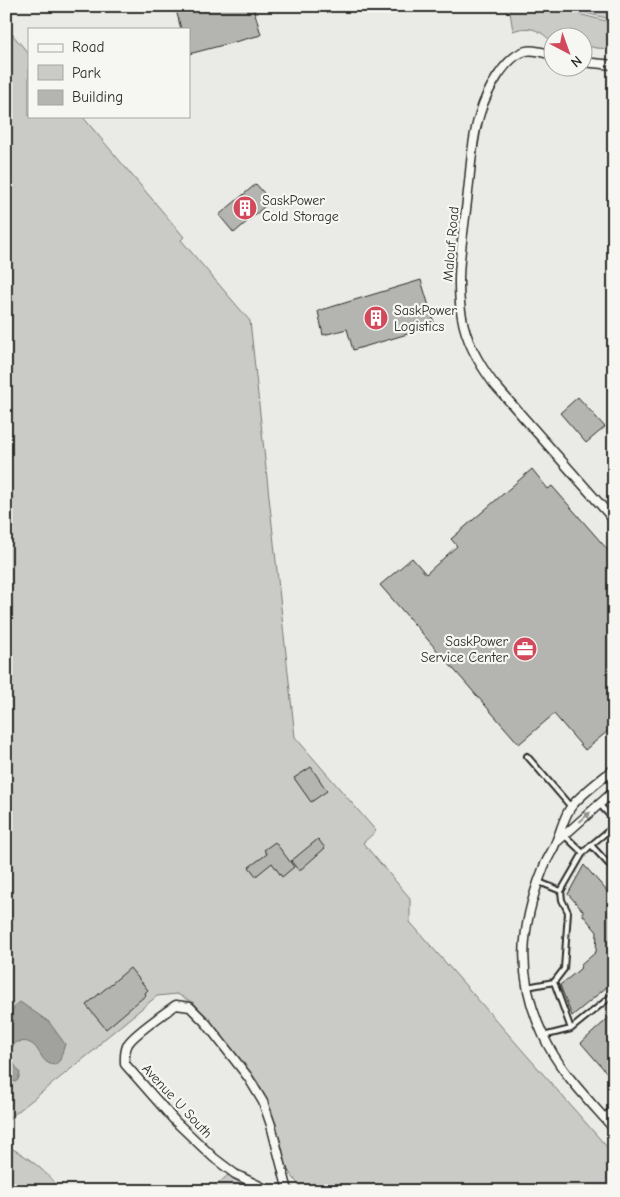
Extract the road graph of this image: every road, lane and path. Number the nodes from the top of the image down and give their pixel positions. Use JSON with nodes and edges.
{"nodes":[{"id":1,"x":542,"y":53,"type":"edge"},
{"id":2,"x":592,"y":63,"type":"edge"},
{"id":3,"x":614,"y":65,"type":"edge"},
{"id":4,"x":614,"y":520,"type":"edge"},
{"id":5,"x":527,"y":756,"type":"dead end"},
{"id":6,"x":614,"y":769,"type":"edge"},
{"id":7,"x":614,"y":791,"type":"edge"},
{"id":8,"x":599,"y":804,"type":"junction"},
{"id":9,"x":571,"y":807,"type":"junction"},
{"id":10,"x":614,"y":820,"type":"edge"},
{"id":11,"x":614,"y":826,"type":"edge"},
{"id":12,"x":564,"y":835,"type":"junction"},
{"id":13,"x":556,"y":843,"type":"junction"},
{"id":14,"x":591,"y":845,"type":"junction"},
{"id":15,"x":582,"y":852,"type":"junction"},
{"id":16,"x":614,"y":870,"type":"edge"},
{"id":17,"x":538,"y":882,"type":"junction"},
{"id":18,"x":561,"y":891,"type":"junction"},
{"id":19,"x":554,"y":982,"type":"junction"},
{"id":20,"x":527,"y":987,"type":"junction"},
{"id":21,"x":614,"y":994,"type":"edge"},
{"id":22,"x":571,"y":1029,"type":"junction"},
{"id":23,"x":543,"y":1036,"type":"junction"},
{"id":24,"x":614,"y":1108,"type":"edge"},
{"id":25,"x":603,"y":1117,"type":"junction"},
{"id":26,"x":614,"y":1129,"type":"edge"},
{"id":27,"x":270,"y":1191,"type":"edge"},
{"id":28,"x":288,"y":1191,"type":"edge"}],
"edges":[{"from":1,"to":4,"type":"street","name":"Malouf Road"},
{"from":2,"to":3,"type":"street"},
{"from":5,"to":9,"type":"lane"},
{"from":6,"to":9,"type":"street"},
{"from":7,"to":8,"type":"street"},
{"from":8,"to":10,"type":"lane"},
{"from":12,"to":8,"type":"street","one_way":true},
{"from":9,"to":13,"type":"street"},
{"from":11,"to":14,"type":"lane"},
{"from":12,"to":13,"type":"street"},
{"from":12,"to":15,"type":"lane"},
{"from":13,"to":17,"type":"street"},
{"from":14,"to":15,"type":"lane"},
{"from":14,"to":16,"type":"lane"},
{"from":15,"to":18,"type":"lane"},
{"from":17,"to":18,"type":"lane"},
{"from":17,"to":20,"type":"street"},
{"from":18,"to":19,"type":"lane"},
{"from":19,"to":20,"type":"lane"},
{"from":19,"to":22,"type":"lane"},
{"from":20,"to":23,"type":"street"},
{"from":21,"to":22,"type":"lane"},
{"from":22,"to":23,"type":"lane"},
{"from":23,"to":25,"type":"street"},
{"from":24,"to":25,"type":"lane"},
{"from":25,"to":26,"type":"street"},
{"from":27,"to":28,"type":"street","name":"Avenue U South"}]}
